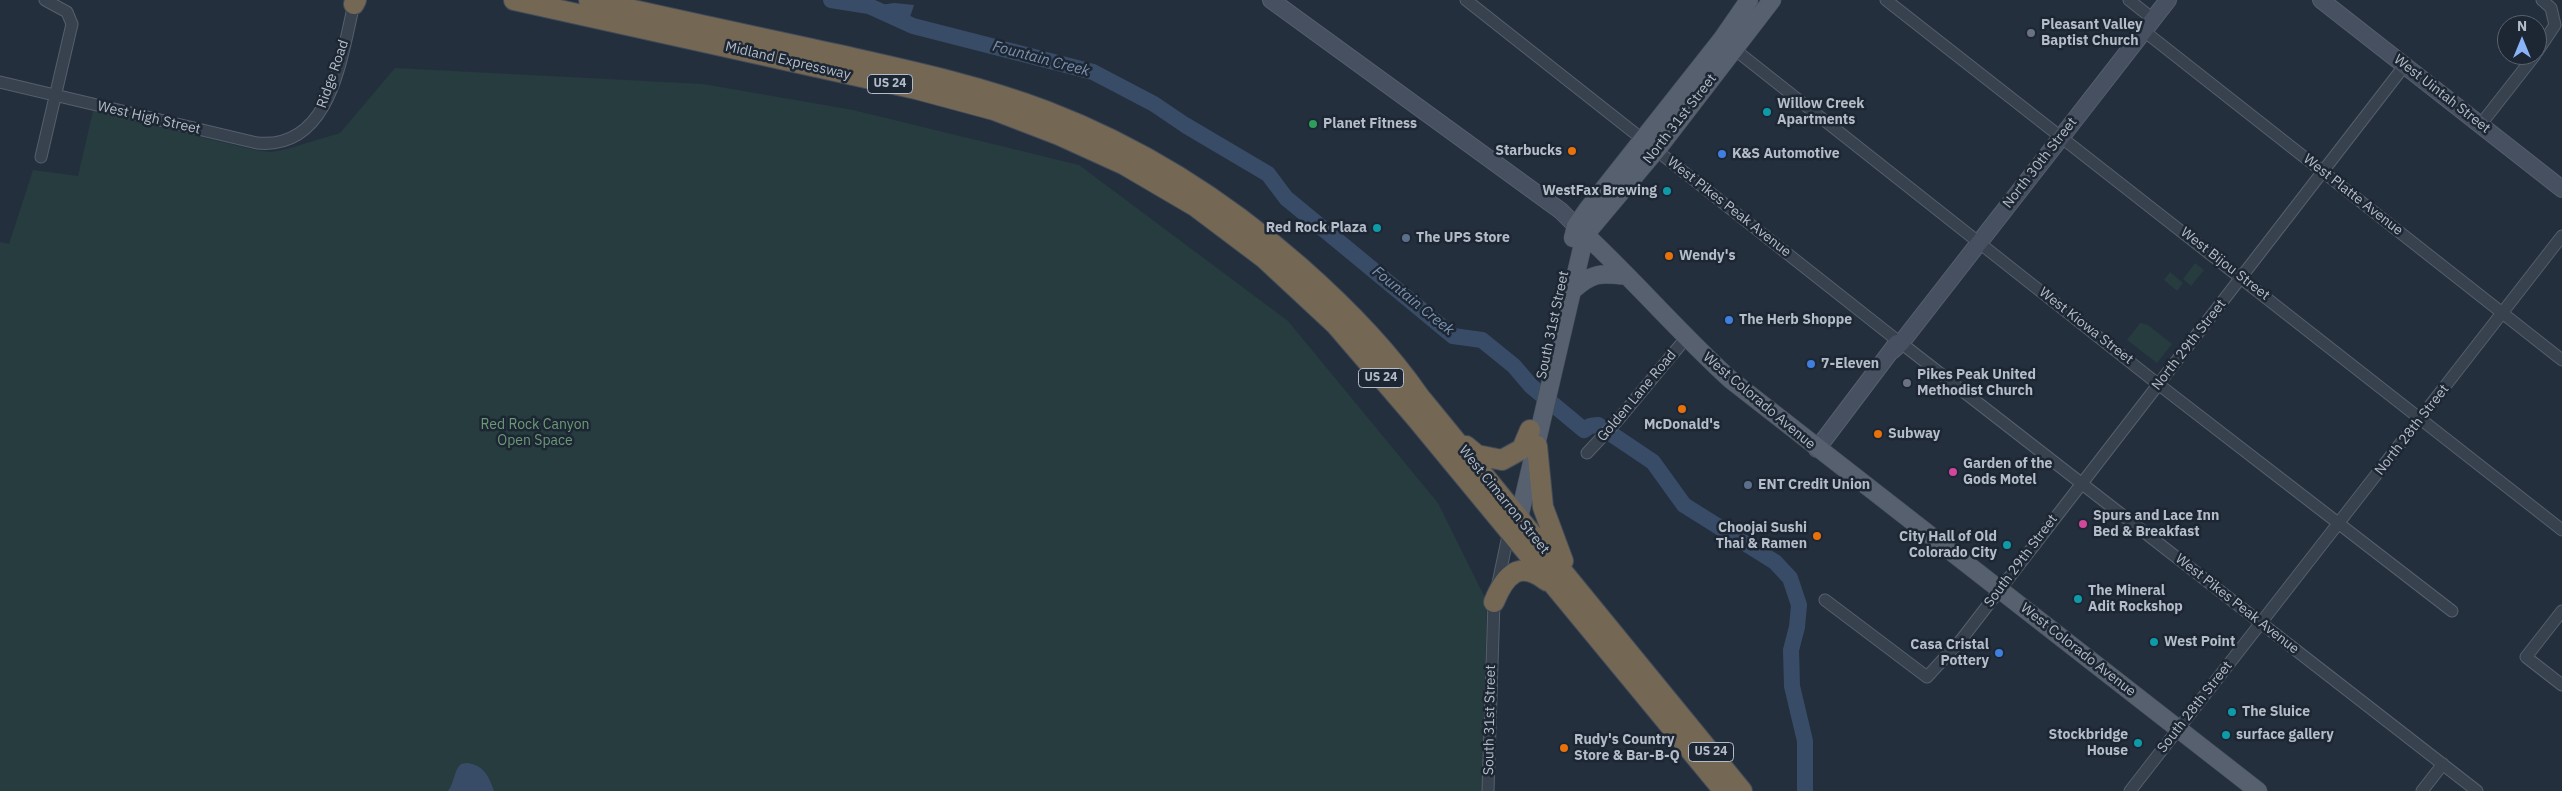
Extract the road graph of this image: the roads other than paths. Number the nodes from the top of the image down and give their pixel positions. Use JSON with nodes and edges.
{"nodes":[{"id":1,"x":45,"y":0,"type":"edge"},
{"id":2,"x":514,"y":0,"type":"edge"},
{"id":3,"x":589,"y":0,"type":"edge"},
{"id":4,"x":1271,"y":0,"type":"edge"},
{"id":5,"x":1466,"y":0,"type":"edge"},
{"id":6,"x":1749,"y":0,"type":"edge"},
{"id":7,"x":1772,"y":0,"type":"edge"},
{"id":8,"x":1886,"y":0,"type":"edge"},
{"id":9,"x":2129,"y":0,"type":"edge"},
{"id":10,"x":2168,"y":0,"type":"edge"},
{"id":11,"x":2542,"y":0,"type":"edge"},
{"id":12,"x":355,"y":1,"type":"edge"},
{"id":13,"x":2330,"y":3,"type":"edge"},
{"id":14,"x":2148,"y":25,"type":"junction"},
{"id":15,"x":2547,"y":37,"type":"edge"},
{"id":16,"x":1728,"y":44,"type":"junction"},
{"id":17,"x":2405,"y":64,"type":"junction"},
{"id":18,"x":2526,"y":65,"type":"edge"},
{"id":19,"x":0,"y":82,"type":"edge"},
{"id":20,"x":55,"y":95,"type":"junction"},
{"id":21,"x":2481,"y":124,"type":"junction"},
{"id":22,"x":2062,"y":136,"type":"junction"},
{"id":23,"x":297,"y":137,"type":"joint"},
{"id":24,"x":1650,"y":145,"type":"junction"},
{"id":25,"x":41,"y":157,"type":"dead end"},
{"id":26,"x":2323,"y":172,"type":"junction"},
{"id":27,"x":2562,"y":189,"type":"edge"},
{"id":28,"x":1581,"y":230,"type":"junction"},
{"id":29,"x":1244,"y":232,"type":"junction"},
{"id":30,"x":2562,"y":236,"type":"edge"},
{"id":31,"x":1979,"y":242,"type":"junction"},
{"id":32,"x":1627,"y":276,"type":"junction"},
{"id":33,"x":2242,"y":278,"type":"junction"},
{"id":34,"x":1573,"y":290,"type":"junction"},
{"id":35,"x":2503,"y":314,"type":"junction"},
{"id":36,"x":1686,"y":338,"type":"junction"},
{"id":37,"x":1897,"y":345,"type":"junction"},
{"id":38,"x":2562,"y":360,"type":"edge"},
{"id":39,"x":1547,"y":377,"type":"junction"},
{"id":40,"x":2158,"y":383,"type":"junction"},
{"id":41,"x":1419,"y":396,"type":"junction"},
{"id":42,"x":2421,"y":419,"type":"junction"},
{"id":43,"x":1536,"y":426,"type":"junction"},
{"id":44,"x":1817,"y":448,"type":"junction"},
{"id":45,"x":1587,"y":452,"type":"dead end"},
{"id":46,"x":2081,"y":482,"type":"junction"},
{"id":47,"x":1513,"y":519,"type":"junction"},
{"id":48,"x":2339,"y":523,"type":"junction"},
{"id":49,"x":2562,"y":530,"type":"edge"},
{"id":50,"x":1556,"y":588,"type":"junction"},
{"id":51,"x":2000,"y":588,"type":"junction"},
{"id":52,"x":1580,"y":593,"type":"junction"},
{"id":53,"x":1825,"y":600,"type":"dead end"},
{"id":54,"x":1494,"y":602,"type":"junction"},
{"id":55,"x":2452,"y":611,"type":"dead end"},
{"id":56,"x":2562,"y":611,"type":"edge"},
{"id":57,"x":2261,"y":623,"type":"junction"},
{"id":58,"x":2562,"y":685,"type":"edge"},
{"id":59,"x":2179,"y":729,"type":"junction"},
{"id":60,"x":2443,"y":764,"type":"junction"},
{"id":61,"x":1488,"y":791,"type":"edge"},
{"id":62,"x":1724,"y":791,"type":"edge"},
{"id":63,"x":1742,"y":791,"type":"edge"},
{"id":64,"x":2130,"y":791,"type":"edge"},
{"id":65,"x":2258,"y":791,"type":"edge"},
{"id":66,"x":2422,"y":791,"type":"edge"},
{"id":67,"x":2477,"y":791,"type":"edge"}],
"edges":[{"from":1,"to":20,"type":"street"},
{"from":2,"to":29,"type":"highway","name":"Midland Expressway","number":"US 24"},
{"from":3,"to":29,"type":"highway","name":"Midland Expressway","number":"US 24"},
{"from":4,"to":28,"type":"main road","name":"West Colorado Avenue"},
{"from":5,"to":24,"type":"street","name":"West Pikes Peak Avenue"},
{"from":6,"to":16,"type":"main road","name":"North 31st Street"},
{"from":7,"to":16,"type":"main road","name":"North 31st Street"},
{"from":8,"to":22,"type":"street","name":"West Bijou Street"},
{"from":9,"to":14,"type":"street","name":"West Platte Avenue"},
{"from":10,"to":14,"type":"main road","name":"North 30th Street"},
{"from":11,"to":15,"type":"street"},
{"from":12,"to":23,"type":"street","name":"Ridge Road"},
{"from":13,"to":17,"type":"main road","name":"West Uintah Street"},
{"from":14,"to":22,"type":"main road","name":"North 30th Street"},
{"from":14,"to":26,"type":"street","name":"West Platte Avenue"},
{"from":16,"to":24,"type":"main road","name":"North 31st Street"},
{"from":16,"to":31,"type":"street","name":"West Kiowa Street"},
{"from":17,"to":21,"type":"main road","name":"West Uintah Street"},
{"from":17,"to":26,"type":"street","name":"North 29th Street"},
{"from":18,"to":21,"type":"street"},
{"from":19,"to":20,"type":"street","name":"West High Street"},
{"from":20,"to":23,"type":"street","name":"West High Street"},
{"from":20,"to":25,"type":"street"},
{"from":21,"to":27,"type":"main road","name":"West Uintah Street"},
{"from":22,"to":31,"type":"main road","name":"North 30th Street"},
{"from":22,"to":33,"type":"street","name":"West Bijou Street"},
{"from":24,"to":28,"type":"main road","name":"South 31st Street"},
{"from":24,"to":37,"type":"street","name":"West Pikes Peak Avenue"},
{"from":26,"to":33,"type":"street","name":"North 29th Street"},
{"from":26,"to":35,"type":"street","name":"West Platte Avenue"},
{"from":28,"to":32,"type":"main road","name":"West Colorado Avenue"},
{"from":28,"to":34,"type":"main road","name":"South 31st Street"},
{"from":28,"to":39,"type":"main road","name":"South 31st Street"},
{"from":29,"to":41,"type":"highway","name":"West Cimarron Street","number":"US 24"},
{"from":29,"to":47,"type":"highway","name":"West Cimarron Street","number":"US 24"},
{"from":30,"to":35,"type":"street","name":"North 28th Street"},
{"from":31,"to":37,"type":"main road","name":"North 30th Street"},
{"from":31,"to":40,"type":"street","name":"West Kiowa Street"},
{"from":32,"to":34,"type":"main road"},
{"from":32,"to":36,"type":"main road","name":"West Colorado Avenue"},
{"from":33,"to":40,"type":"street","name":"North 29th Street"},
{"from":33,"to":42,"type":"street","name":"West Bijou Street"},
{"from":34,"to":39,"type":"main road","name":"South 31st Street"},
{"from":35,"to":38,"type":"street","name":"West Platte Avenue"},
{"from":35,"to":42,"type":"street","name":"North 28th Street"},
{"from":36,"to":44,"type":"main road","name":"West Colorado Avenue"},
{"from":36,"to":45,"type":"street","name":"Golden Lane Road"},
{"from":37,"to":44,"type":"main road","name":"North 30th Street"},
{"from":37,"to":46,"type":"street","name":"West Pikes Peak Avenue"},
{"from":39,"to":43,"type":"main road","name":"South 31st Street"},
{"from":40,"to":46,"type":"street","name":"North 29th Street"},
{"from":40,"to":48,"type":"street","name":"West Kiowa Street"},
{"from":41,"to":43,"type":"highway"},
{"from":41,"to":47,"type":"highway","name":"West Cimarron Street","number":"US 24"},
{"from":42,"to":48,"type":"street","name":"North 28th Street"},
{"from":42,"to":49,"type":"street","name":"West Bijou Street"},
{"from":43,"to":47,"type":"main road","name":"South 31st Street"},
{"from":43,"to":52,"type":"highway"},
{"from":44,"to":51,"type":"main road","name":"West Colorado Avenue"},
{"from":46,"to":51,"type":"street","name":"South 29th Street"},
{"from":46,"to":57,"type":"street","name":"West Pikes Peak Avenue"},
{"from":47,"to":50,"type":"highway","name":"West Cimarron Street","number":"US 24"},
{"from":47,"to":52,"type":"highway","name":"West Cimarron Street","number":"US 24"},
{"from":47,"to":54,"type":"street","name":"South 31st Street"},
{"from":48,"to":55,"type":"street","name":"West Kiowa Street"},
{"from":48,"to":57,"type":"street","name":"North 28th Street"},
{"from":50,"to":54,"type":"highway"},
{"from":50,"to":62,"type":"highway","name":"West Cimarron Street","number":"US 24"},
{"from":51,"to":53,"type":"street","name":"South 29th Street"},
{"from":51,"to":59,"type":"main road","name":"West Colorado Avenue"},
{"from":52,"to":63,"type":"highway","name":"West Cimarron Street","number":"US 24"},
{"from":54,"to":61,"type":"street","name":"South 31st Street"},
{"from":56,"to":58,"type":"street"},
{"from":57,"to":59,"type":"street","name":"South 28th Street"},
{"from":57,"to":60,"type":"street","name":"West Pikes Peak Avenue"},
{"from":59,"to":64,"type":"street","name":"South 28th Street"},
{"from":59,"to":65,"type":"main road","name":"West Colorado Avenue"},
{"from":60,"to":66,"type":"street"},
{"from":60,"to":67,"type":"street","name":"West Pikes Peak Avenue"}]}
